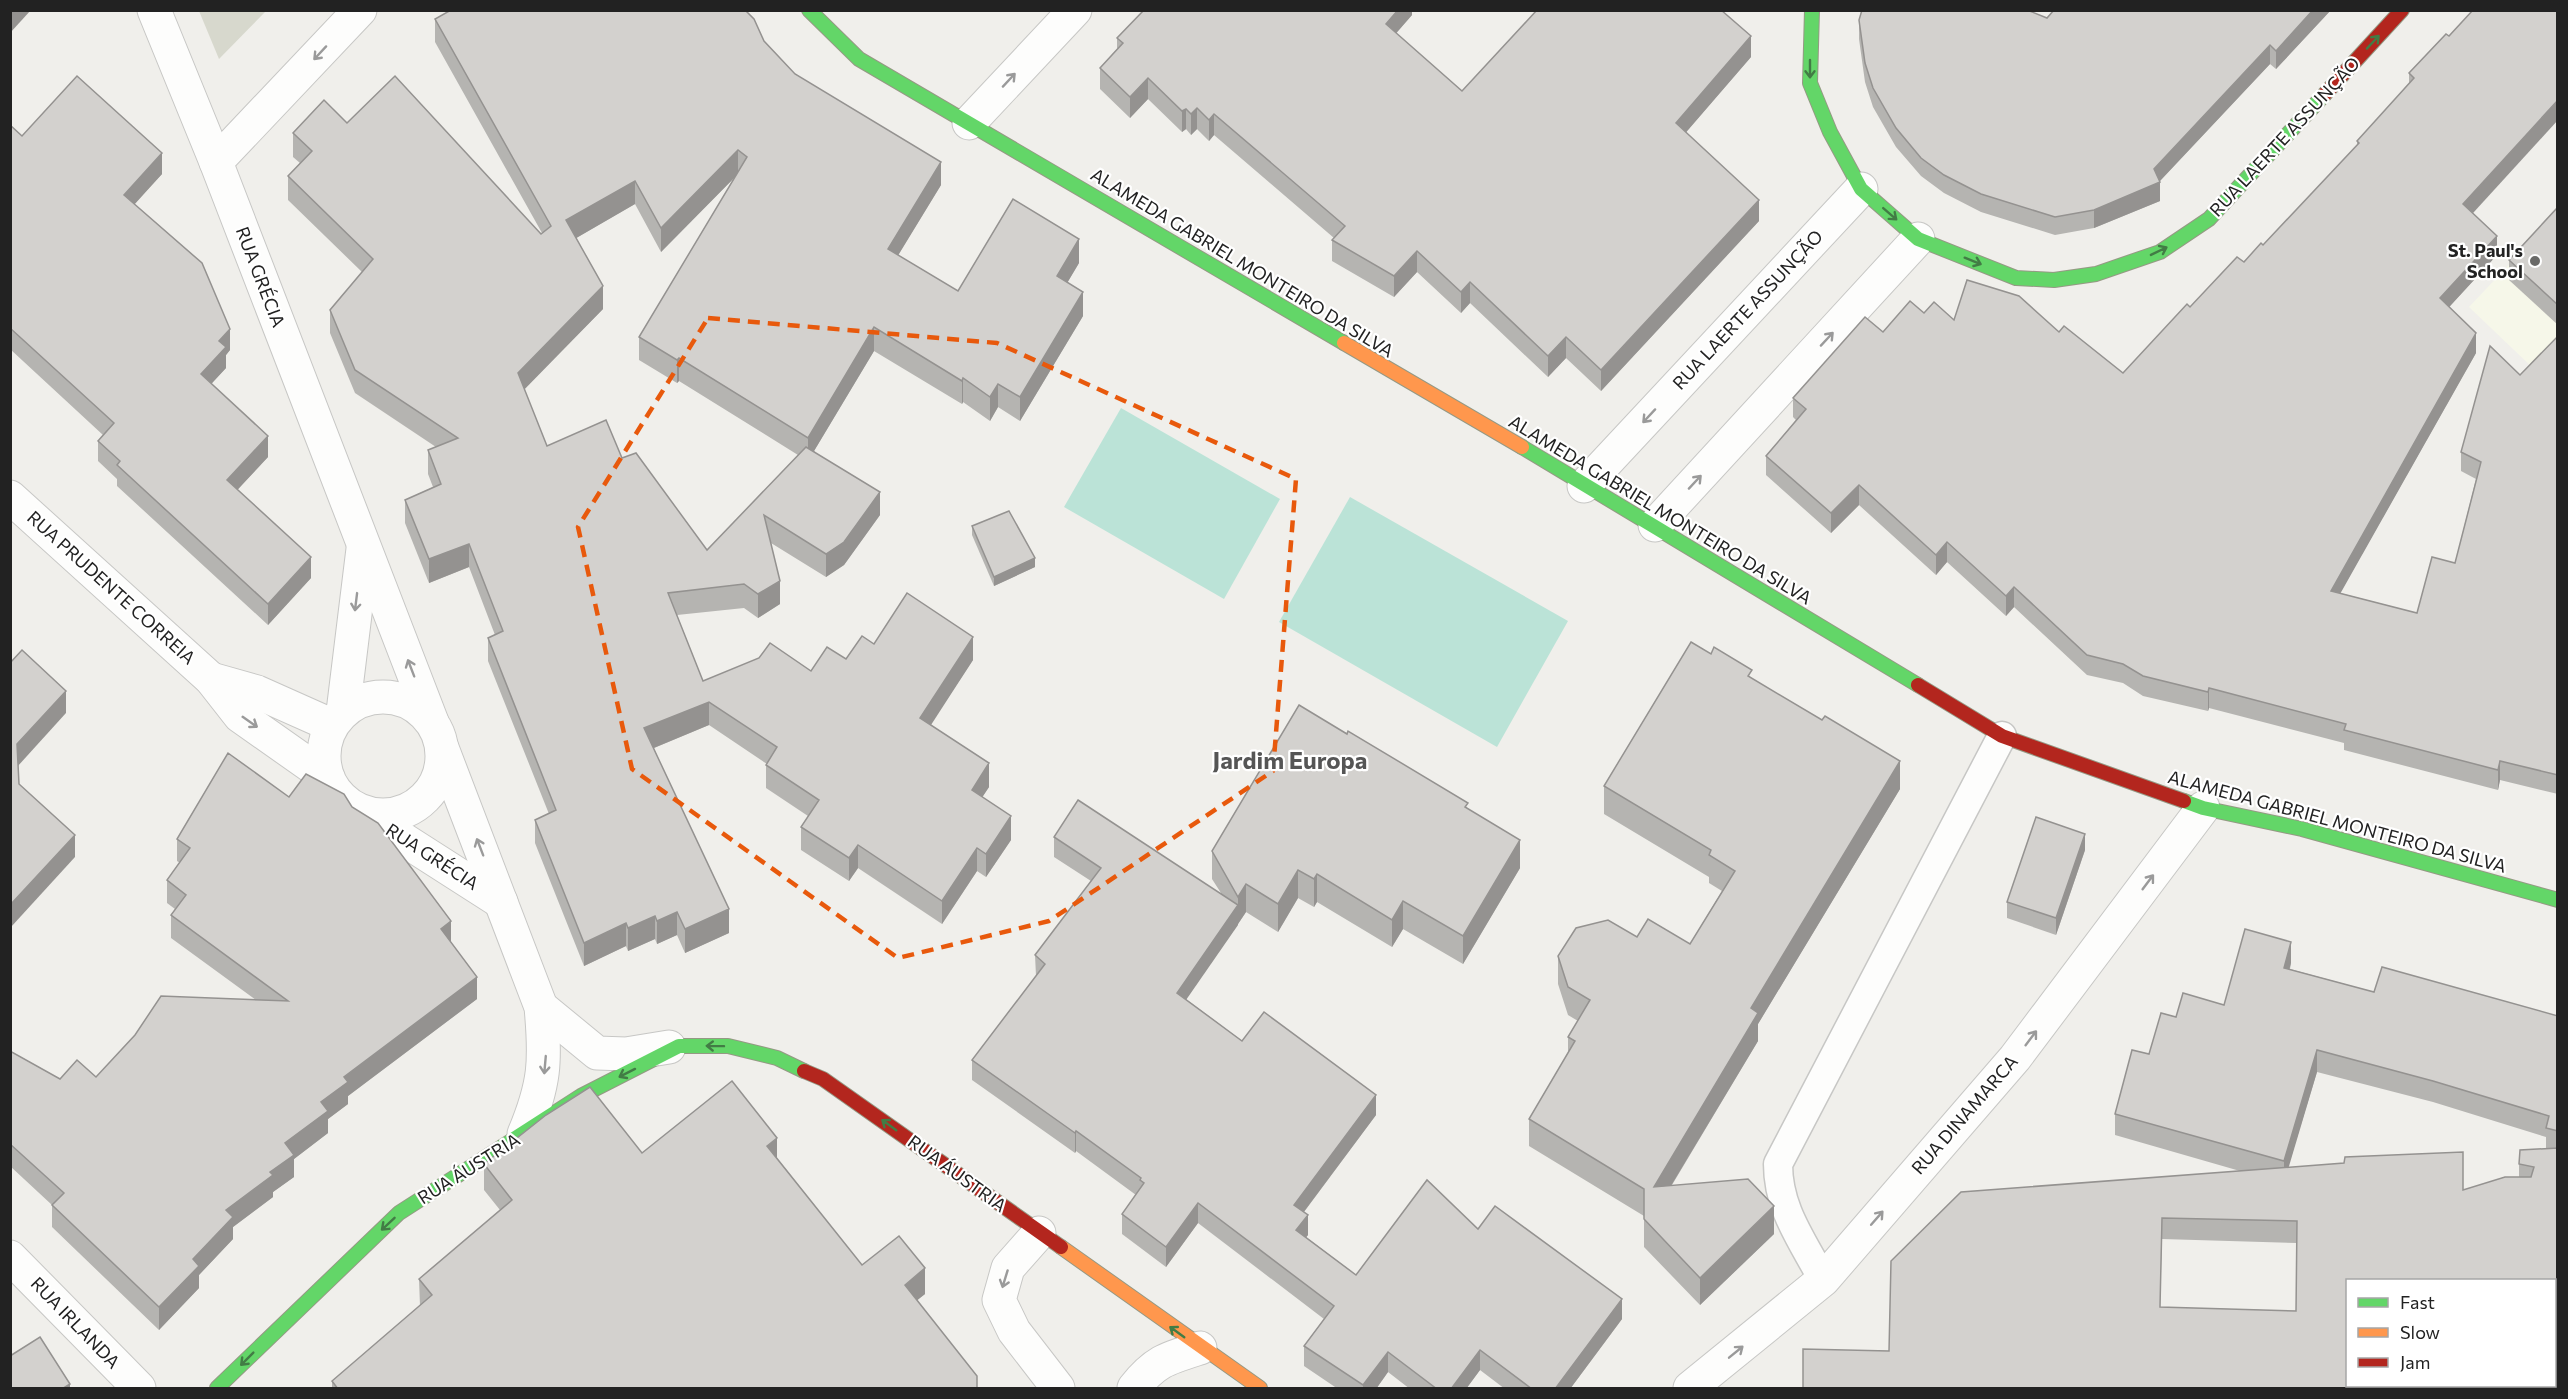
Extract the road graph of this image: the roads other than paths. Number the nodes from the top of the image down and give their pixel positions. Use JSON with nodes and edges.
{"nodes":[{"id":1,"x":154,"y":10,"type":"edge"},
{"id":2,"x":360,"y":10,"type":"edge"},
{"id":3,"x":809,"y":10,"type":"edge"},
{"id":4,"x":1075,"y":10,"type":"edge"},
{"id":5,"x":1812,"y":10,"type":"edge"},
{"id":6,"x":2402,"y":10,"type":"edge"},
{"id":7,"x":969,"y":123,"type":"junction"},
{"id":8,"x":216,"y":162,"type":"junction"},
{"id":9,"x":1861,"y":189,"type":"junction"},
{"id":10,"x":1918,"y":239,"type":"junction"},
{"id":11,"x":1584,"y":486,"type":"junction"},
{"id":12,"x":10,"y":497,"type":"edge"},
{"id":13,"x":1655,"y":525,"type":"junction"},
{"id":14,"x":364,"y":544,"type":"junction"},
{"id":15,"x":211,"y":679,"type":"junction"},
{"id":16,"x":337,"y":719,"type":"junction"},
{"id":17,"x":437,"y":735,"type":"junction"},
{"id":18,"x":2002,"y":736,"type":"junction"},
{"id":19,"x":328,"y":778,"type":"junction"},
{"id":20,"x":2203,"y":808,"type":"junction"},
{"id":21,"x":362,"y":813,"type":"junction"},
{"id":22,"x":2558,"y":900,"type":"edge"},
{"id":23,"x":501,"y":902,"type":"junction"},
{"id":24,"x":541,"y":1007,"type":"junction"},
{"id":25,"x":679,"y":1046,"type":"junction"},
{"id":26,"x":524,"y":1134,"type":"junction"},
{"id":27,"x":1039,"y":1233,"type":"junction"},
{"id":28,"x":10,"y":1257,"type":"edge"},
{"id":29,"x":1823,"y":1280,"type":"junction"},
{"id":30,"x":1200,"y":1348,"type":"junction"},
{"id":31,"x":1251,"y":1386,"type":"edge"},
{"id":32,"x":139,"y":1389,"type":"edge"},
{"id":33,"x":217,"y":1389,"type":"edge"},
{"id":34,"x":1058,"y":1389,"type":"edge"},
{"id":35,"x":1134,"y":1389,"type":"edge"},
{"id":36,"x":1690,"y":1389,"type":"edge"}],
"edges":[{"from":1,"to":8,"type":"street","name":"RUA GRÉCIA"},
{"from":2,"to":8,"type":"street","one_way":true},
{"from":3,"to":7,"type":"street","name":"ALAMEDA GABRIEL MONTEIRO DA SILVA"},
{"from":7,"to":4,"type":"street","one_way":true},
{"from":5,"to":9,"type":"street","one_way":true},
{"from":10,"to":6,"type":"street","name":"RUA LAERTE ASSUNÇÃO","one_way":true},
{"from":7,"to":11,"type":"street","name":"ALAMEDA GABRIEL MONTEIRO DA SILVA"},
{"from":8,"to":14,"type":"street","name":"RUA GRÉCIA"},
{"from":9,"to":10,"type":"street","name":"RUA LAERTE ASSUNÇÃO","one_way":true},
{"from":9,"to":11,"type":"street","name":"RUA LAERTE ASSUNÇÃO","one_way":true},
{"from":13,"to":10,"type":"street","one_way":true},
{"from":11,"to":13,"type":"street","name":"ALAMEDA GABRIEL MONTEIRO DA SILVA"},
{"from":12,"to":15,"type":"street","name":"RUA PRUDENTE CORREIA"},
{"from":13,"to":18,"type":"street","name":"ALAMEDA GABRIEL MONTEIRO DA SILVA"},
{"from":14,"to":16,"type":"street","name":"RUA GRÉCIA","one_way":true},
{"from":17,"to":14,"type":"street","name":"RUA GRÉCIA","one_way":true},
{"from":15,"to":16,"type":"street","name":"RUA PRUDENTE CORREIA"},
{"from":15,"to":19,"type":"street","name":"RUA PRUDENTE CORREIA","one_way":true},
{"from":16,"to":17,"type":"street"},
{"from":16,"to":19,"type":"street"},
{"from":17,"to":21,"type":"street"},
{"from":23,"to":17,"type":"street","name":"RUA GRÉCIA","one_way":true},
{"from":18,"to":20,"type":"street","name":"ALAMEDA GABRIEL MONTEIRO DA SILVA"},
{"from":18,"to":29,"type":"lane"},
{"from":19,"to":21,"type":"street"},
{"from":20,"to":22,"type":"street","name":"ALAMEDA GABRIEL MONTEIRO DA SILVA"},
{"from":29,"to":20,"type":"street","name":"RUA DINAMARCA","one_way":true},
{"from":21,"to":23,"type":"street","name":"RUA GRÉCIA"},
{"from":23,"to":24,"type":"street","name":"RUA GRÉCIA"},
{"from":24,"to":25,"type":"street","name":"RUA GRÉCIA"},
{"from":24,"to":26,"type":"street","name":"RUA GRÉCIA","one_way":true},
{"from":25,"to":26,"type":"street","name":"RUA ÁUSTRIA","one_way":true},
{"from":27,"to":25,"type":"street","name":"RUA ÁUSTRIA","one_way":true},
{"from":26,"to":33,"type":"street","name":"RUA ÁUSTRIA","one_way":true},
{"from":30,"to":27,"type":"street","name":"RUA ÁUSTRIA","one_way":true},
{"from":27,"to":34,"type":"street","one_way":true},
{"from":28,"to":32,"type":"street","name":"RUA IRLANDA"},
{"from":36,"to":29,"type":"street","name":"RUA DINAMARCA","one_way":true},
{"from":30,"to":31,"type":"street","name":"RUA ÁUSTRIA"},
{"from":30,"to":35,"type":"street"}]}
